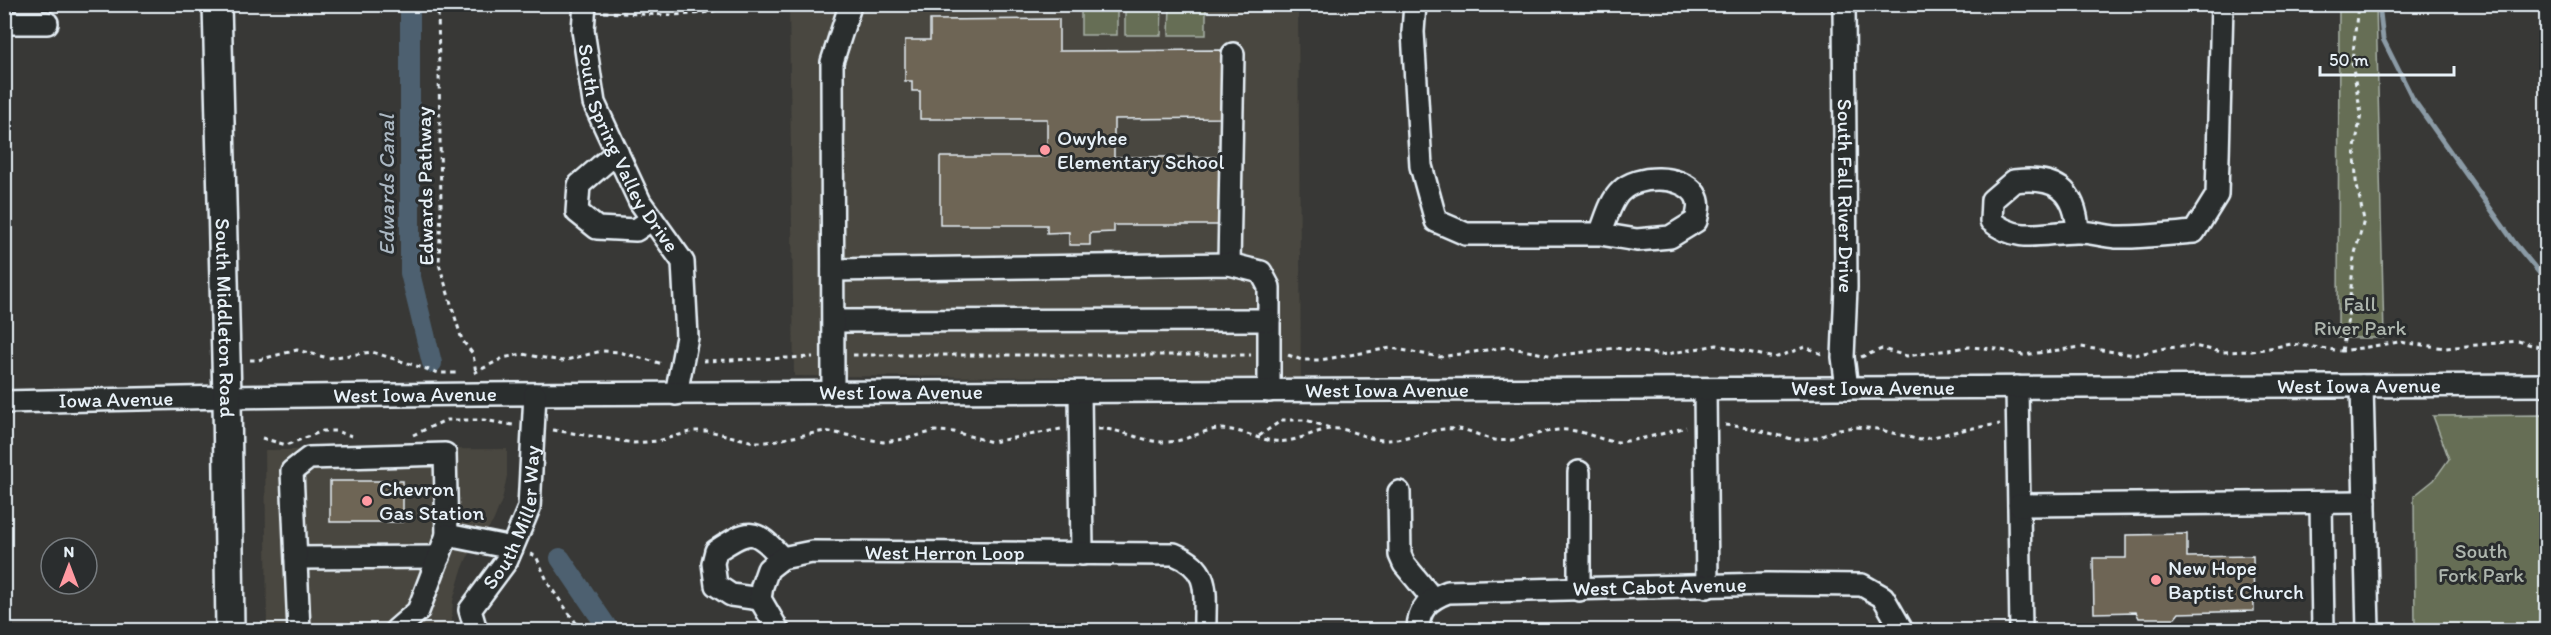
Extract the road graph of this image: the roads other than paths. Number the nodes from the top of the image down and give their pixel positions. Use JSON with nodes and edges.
{"nodes":[{"id":1,"x":217,"y":4,"type":"edge"},
{"id":2,"x":1415,"y":4,"type":"edge"},
{"id":3,"x":1844,"y":4,"type":"edge"},
{"id":4,"x":2222,"y":4,"type":"edge"},
{"id":5,"x":584,"y":8,"type":"edge"},
{"id":6,"x":849,"y":9,"type":"dead end"},
{"id":7,"x":47,"y":22,"type":"dead end"},
{"id":8,"x":4,"y":23,"type":"edge"},
{"id":9,"x":1233,"y":54,"type":"dead end"},
{"id":10,"x":617,"y":152,"type":"junction"},
{"id":11,"x":652,"y":219,"type":"junction"},
{"id":12,"x":2078,"y":232,"type":"dead end"},
{"id":13,"x":1600,"y":234,"type":"dead end"},
{"id":14,"x":1229,"y":264,"type":"junction"},
{"id":15,"x":833,"y":270,"type":"junction"},
{"id":16,"x":1269,"y":320,"type":"junction"},
{"id":17,"x":834,"y":321,"type":"junction"},
{"id":18,"x":2547,"y":385,"type":"edge"},
{"id":19,"x":2362,"y":386,"type":"junction"},
{"id":20,"x":2017,"y":387,"type":"junction"},
{"id":21,"x":1847,"y":388,"type":"junction"},
{"id":22,"x":1705,"y":389,"type":"junction"},
{"id":23,"x":1269,"y":391,"type":"junction"},
{"id":24,"x":1080,"y":392,"type":"junction"},
{"id":25,"x":833,"y":393,"type":"junction"},
{"id":26,"x":535,"y":394,"type":"junction"},
{"id":27,"x":676,"y":394,"type":"junction"},
{"id":28,"x":228,"y":397,"type":"junction"},
{"id":29,"x":4,"y":402,"type":"edge"},
{"id":30,"x":1578,"y":472,"type":"dead end"},
{"id":31,"x":1399,"y":492,"type":"dead end"},
{"id":32,"x":2365,"y":502,"type":"junction"},
{"id":33,"x":2321,"y":503,"type":"junction"},
{"id":34,"x":2019,"y":505,"type":"junction"},
{"id":35,"x":447,"y":536,"type":"junction"},
{"id":36,"x":512,"y":548,"type":"junction"},
{"id":37,"x":1082,"y":554,"type":"junction"},
{"id":38,"x":439,"y":557,"type":"junction"},
{"id":39,"x":296,"y":558,"type":"junction"},
{"id":40,"x":782,"y":558,"type":"junction"},
{"id":41,"x":1707,"y":587,"type":"junction"},
{"id":42,"x":1579,"y":590,"type":"junction"},
{"id":43,"x":1432,"y":598,"type":"junction"},
{"id":44,"x":760,"y":599,"type":"junction"},
{"id":45,"x":230,"y":630,"type":"edge"},
{"id":46,"x":299,"y":630,"type":"edge"},
{"id":47,"x":396,"y":630,"type":"edge"},
{"id":48,"x":476,"y":630,"type":"edge"},
{"id":49,"x":778,"y":630,"type":"edge"},
{"id":50,"x":1205,"y":630,"type":"edge"},
{"id":51,"x":1418,"y":630,"type":"edge"},
{"id":52,"x":1902,"y":630,"type":"edge"},
{"id":53,"x":2021,"y":630,"type":"edge"},
{"id":54,"x":2323,"y":630,"type":"edge"},
{"id":55,"x":2368,"y":630,"type":"edge"}],
"edges":[{"from":1,"to":28,"type":"main road","name":"South Middleton Road"},
{"from":2,"to":13,"type":"street"},
{"from":3,"to":21,"type":"street","name":"South Fall River Drive"},
{"from":4,"to":12,"type":"street"},
{"from":5,"to":10,"type":"street","name":"South Spring Valley Drive"},
{"from":6,"to":15,"type":"street"},
{"from":7,"to":8,"type":"street"},
{"from":9,"to":14,"type":"street"},
{"from":10,"to":11,"type":"street","name":"South Spring Valley Drive"},
{"from":10,"to":11,"type":"street"},
{"from":11,"to":27,"type":"street","name":"South Spring Valley Drive"},
{"from":14,"to":15,"type":"street"},
{"from":14,"to":16,"type":"street"},
{"from":15,"to":17,"type":"street"},
{"from":16,"to":17,"type":"street"},
{"from":16,"to":23,"type":"street"},
{"from":17,"to":25,"type":"street"},
{"from":18,"to":19,"type":"street","name":"West Iowa Avenue"},
{"from":19,"to":20,"type":"street","name":"West Iowa Avenue"},
{"from":19,"to":32,"type":"street"},
{"from":20,"to":21,"type":"street","name":"West Iowa Avenue"},
{"from":20,"to":34,"type":"street"},
{"from":21,"to":22,"type":"street","name":"West Iowa Avenue"},
{"from":22,"to":23,"type":"street","name":"West Iowa Avenue"},
{"from":22,"to":41,"type":"street"},
{"from":23,"to":24,"type":"street","name":"West Iowa Avenue"},
{"from":24,"to":25,"type":"street","name":"West Iowa Avenue"},
{"from":24,"to":37,"type":"street"},
{"from":25,"to":27,"type":"street","name":"West Iowa Avenue"},
{"from":26,"to":27,"type":"street","name":"West Iowa Avenue"},
{"from":26,"to":28,"type":"street","name":"West Iowa Avenue"},
{"from":26,"to":36,"type":"street","name":"South Miller Way"},
{"from":28,"to":29,"type":"street","name":"Iowa Avenue"},
{"from":28,"to":45,"type":"main road","name":"South Middleton Road"},
{"from":30,"to":42,"type":"street"},
{"from":31,"to":43,"type":"street"},
{"from":32,"to":33,"type":"street"},
{"from":32,"to":55,"type":"street"},
{"from":33,"to":34,"type":"street"},
{"from":33,"to":54,"type":"street"},
{"from":34,"to":53,"type":"street"},
{"from":35,"to":36,"type":"street"},
{"from":35,"to":38,"type":"street"},
{"from":35,"to":39,"type":"street"},
{"from":36,"to":48,"type":"street","name":"South Miller Way"},
{"from":37,"to":40,"type":"street","name":"West Herron Loop"},
{"from":37,"to":50,"type":"street","name":"West Herron Loop"},
{"from":38,"to":39,"type":"street"},
{"from":38,"to":47,"type":"street"},
{"from":39,"to":46,"type":"street"},
{"from":40,"to":44,"type":"street"},
{"from":40,"to":44,"type":"street"},
{"from":41,"to":42,"type":"street","name":"West Cabot Avenue"},
{"from":41,"to":52,"type":"street","name":"West Cabot Avenue"},
{"from":42,"to":43,"type":"street","name":"West Cabot Avenue"},
{"from":43,"to":51,"type":"street"},
{"from":44,"to":49,"type":"street"}]}
